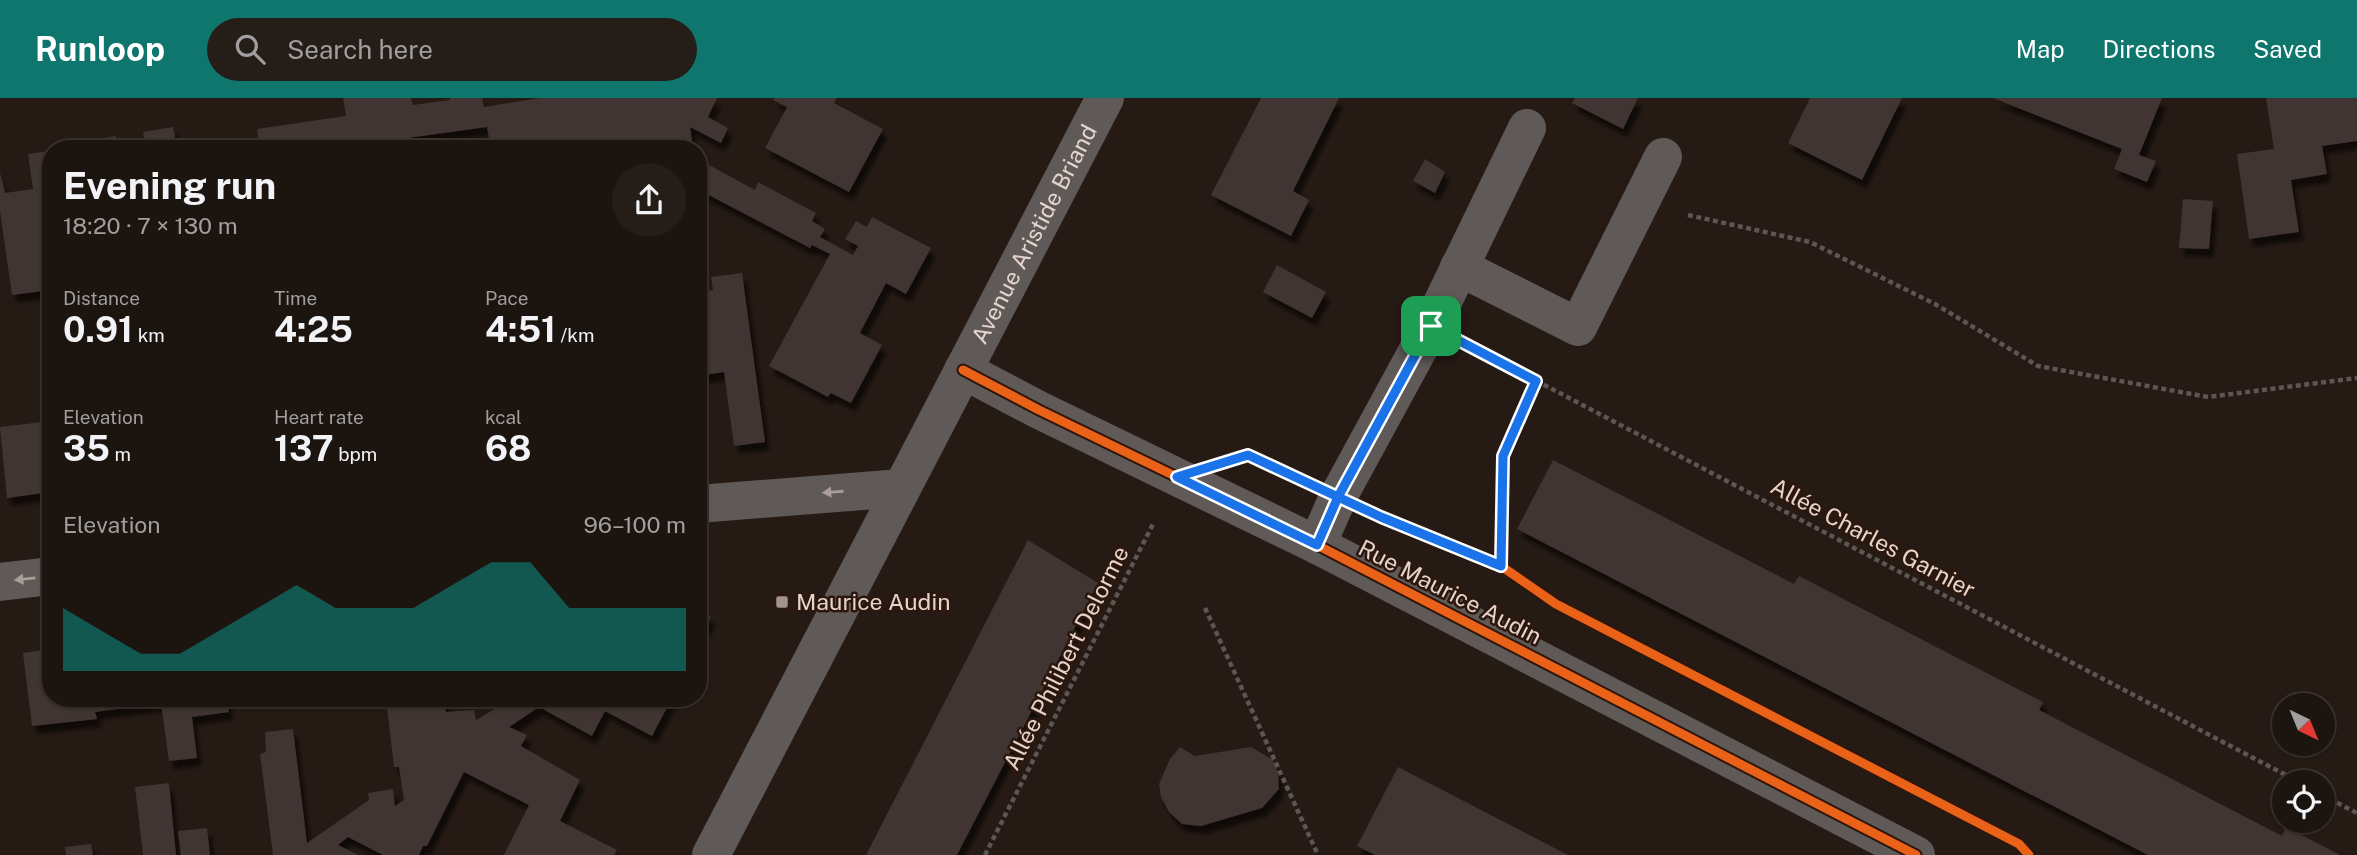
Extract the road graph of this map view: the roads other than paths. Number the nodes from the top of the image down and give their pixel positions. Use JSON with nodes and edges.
{"nodes":[{"id":1,"x":1105,"y":98,"type":"edge"},
{"id":2,"x":1527,"y":128,"type":"dead end"},
{"id":3,"x":1663,"y":157,"type":"dead end"},
{"id":4,"x":1460,"y":267,"type":"junction"},
{"id":5,"x":963,"y":370,"type":"junction"},
{"id":6,"x":901,"y":488,"type":"junction"},
{"id":7,"x":707,"y":503,"type":"edge"},
{"id":8,"x":1317,"y":545,"type":"junction"},
{"id":9,"x":42,"y":577,"type":"edge"},
{"id":10,"x":0,"y":582,"type":"edge"},
{"id":11,"x":711,"y":855,"type":"edge"},
{"id":12,"x":1916,"y":855,"type":"edge"}],
"edges":[{"from":1,"to":5,"type":"street","name":"Avenue Aristide Briand"},
{"from":2,"to":4,"type":"street"},
{"from":3,"to":4,"type":"street"},
{"from":4,"to":8,"type":"street"},
{"from":5,"to":6,"type":"street","name":"Avenue Aristide Briand"},
{"from":5,"to":8,"type":"street","name":"Rue Maurice Audin"},
{"from":6,"to":7,"type":"street","one_way":true},
{"from":6,"to":11,"type":"street","name":"Avenue Aristide Briand"},
{"from":8,"to":12,"type":"street","name":"Rue Maurice Audin"},
{"from":9,"to":10,"type":"street","one_way":true}]}
